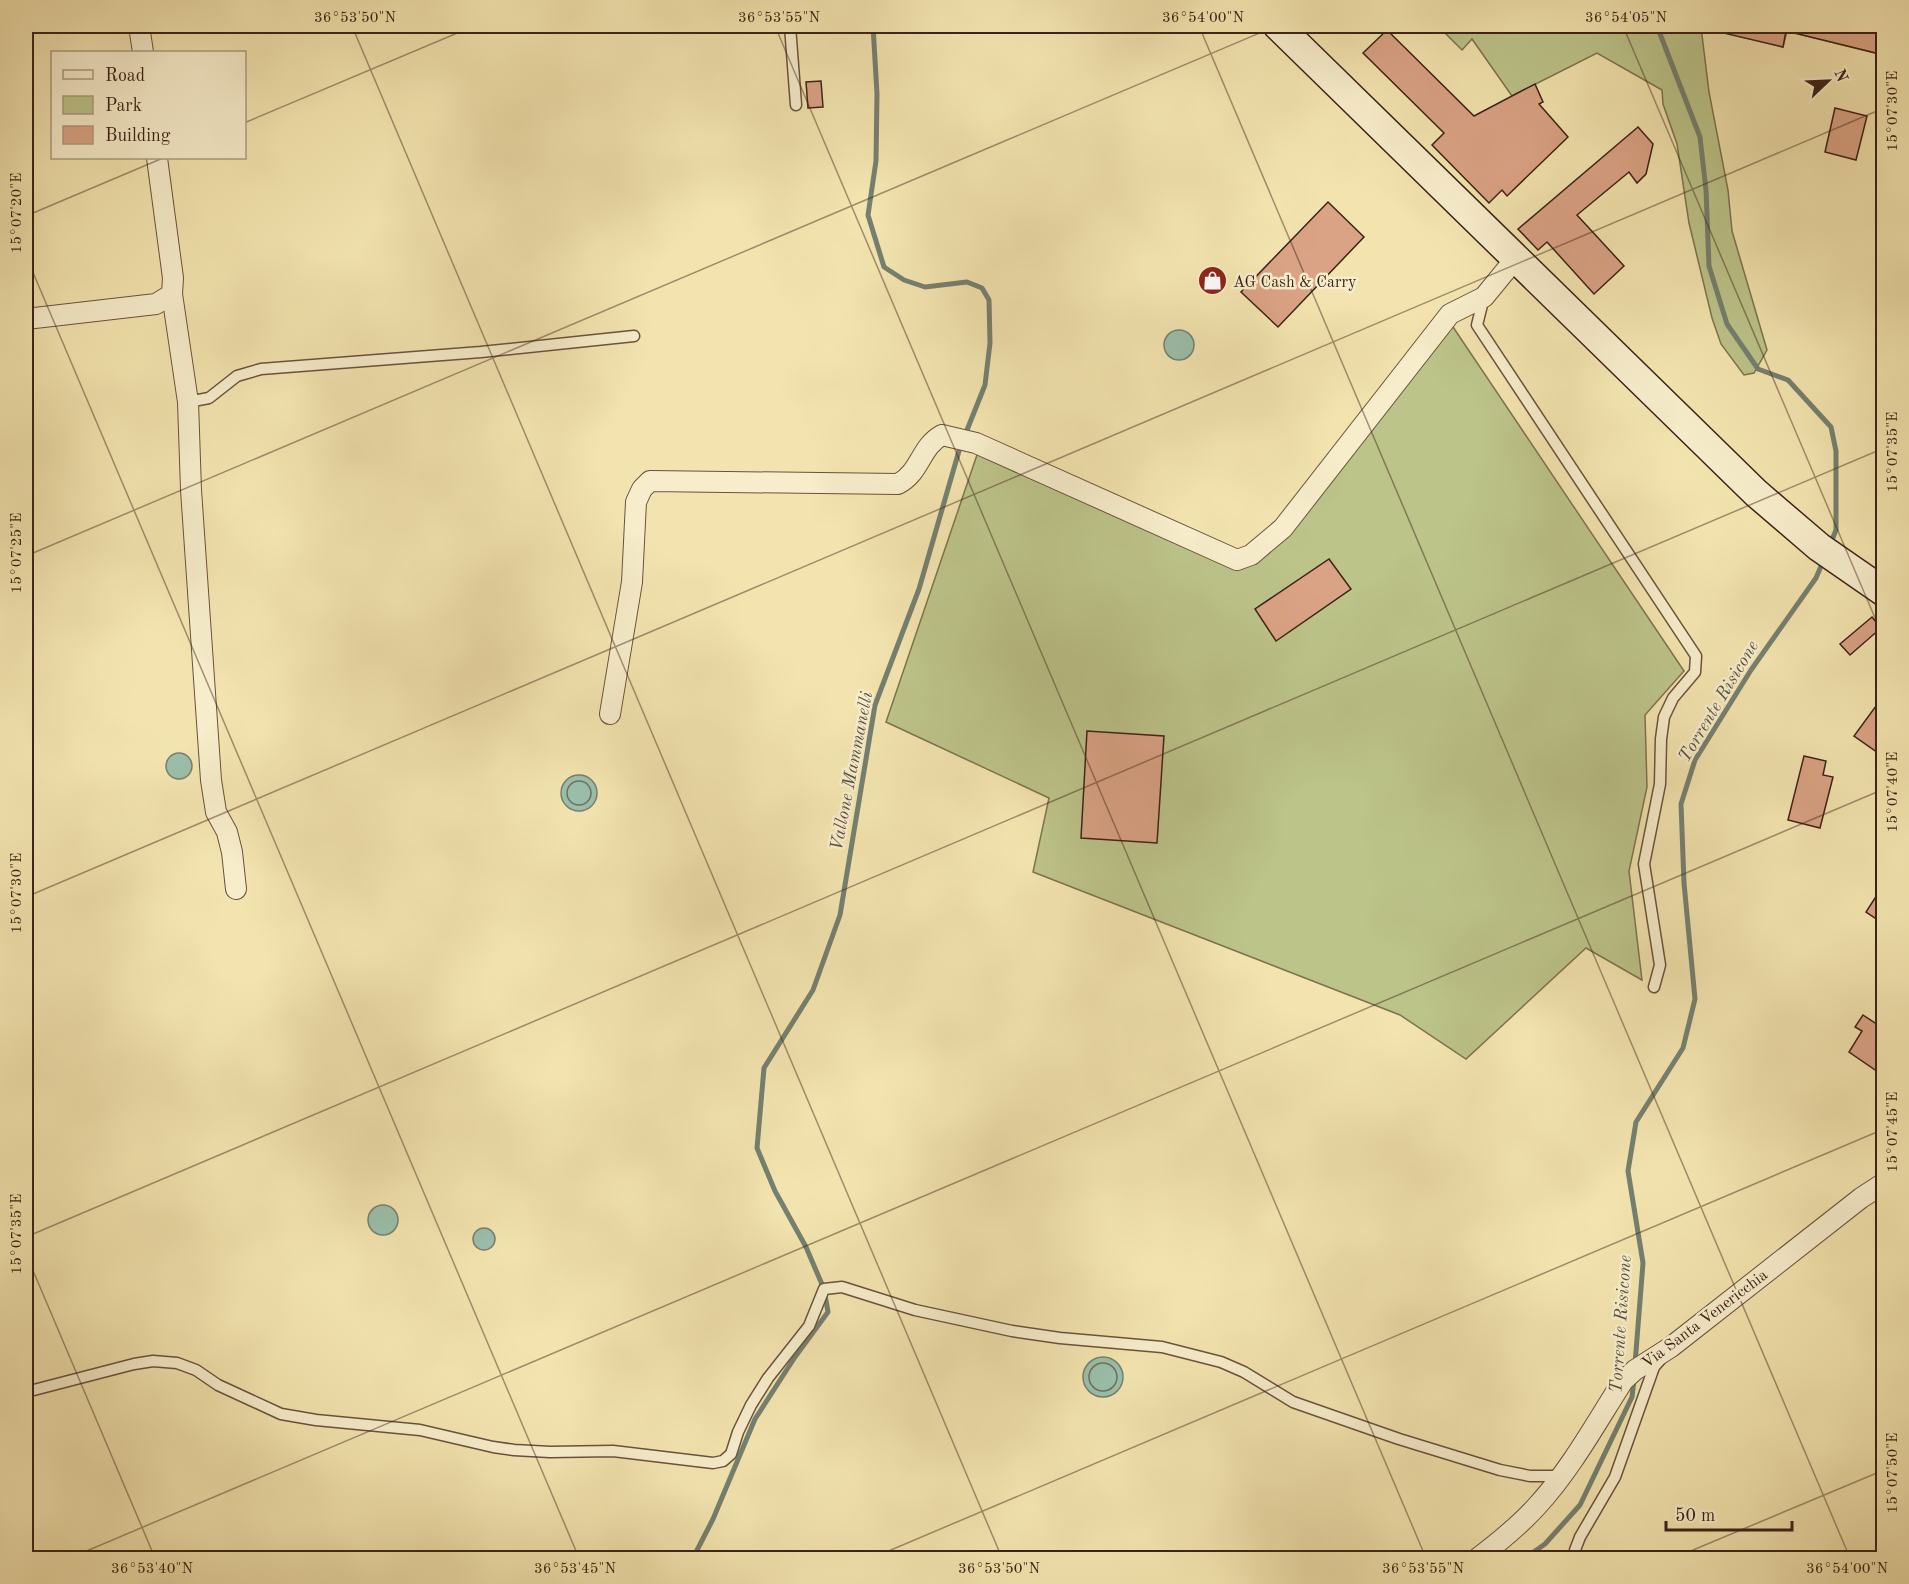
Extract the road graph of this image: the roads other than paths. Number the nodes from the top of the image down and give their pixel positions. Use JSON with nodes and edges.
{"nodes":[{"id":1,"x":139,"y":26,"type":"edge"},
{"id":2,"x":790,"y":26,"type":"edge"},
{"id":3,"x":1278,"y":26,"type":"edge"},
{"id":4,"x":143,"y":51,"type":"edge"},
{"id":5,"x":796,"y":105,"type":"dead end"},
{"id":6,"x":157,"y":159,"type":"edge"},
{"id":7,"x":1516,"y":258,"type":"junction"},
{"id":8,"x":172,"y":294,"type":"junction"},
{"id":9,"x":1484,"y":297,"type":"junction"},
{"id":10,"x":26,"y":319,"type":"edge"},
{"id":11,"x":634,"y":336,"type":"dead end"},
{"id":12,"x":188,"y":402,"type":"junction"},
{"id":13,"x":1884,"y":592,"type":"edge"},
{"id":14,"x":610,"y":714,"type":"dead end"},
{"id":15,"x":236,"y":889,"type":"dead end"},
{"id":16,"x":1654,"y":987,"type":"dead end"},
{"id":17,"x":1884,"y":1183,"type":"edge"},
{"id":18,"x":1671,"y":1347,"type":"junction"},
{"id":19,"x":26,"y":1392,"type":"edge"},
{"id":20,"x":1562,"y":1476,"type":"junction"},
{"id":21,"x":1478,"y":1558,"type":"edge"},
{"id":22,"x":1577,"y":1558,"type":"edge"}],
"edges":[{"from":1,"to":4,"type":"street"},
{"from":2,"to":5,"type":"lane"},
{"from":3,"to":7,"type":"main road"},
{"from":6,"to":8,"type":"street"},
{"from":7,"to":9,"type":"street"},
{"from":7,"to":13,"type":"main road"},
{"from":8,"to":10,"type":"street"},
{"from":8,"to":12,"type":"street"},
{"from":9,"to":14,"type":"street"},
{"from":9,"to":16,"type":"lane"},
{"from":11,"to":12,"type":"lane"},
{"from":12,"to":15,"type":"street"},
{"from":17,"to":18,"type":"street","name":"Via Santa Venericchia"},
{"from":18,"to":20,"type":"street","name":"Via Santa Venericchia"},
{"from":18,"to":22,"type":"lane"},
{"from":19,"to":20,"type":"lane"},
{"from":20,"to":21,"type":"street","name":"Via Santa Venericchia"}]}
